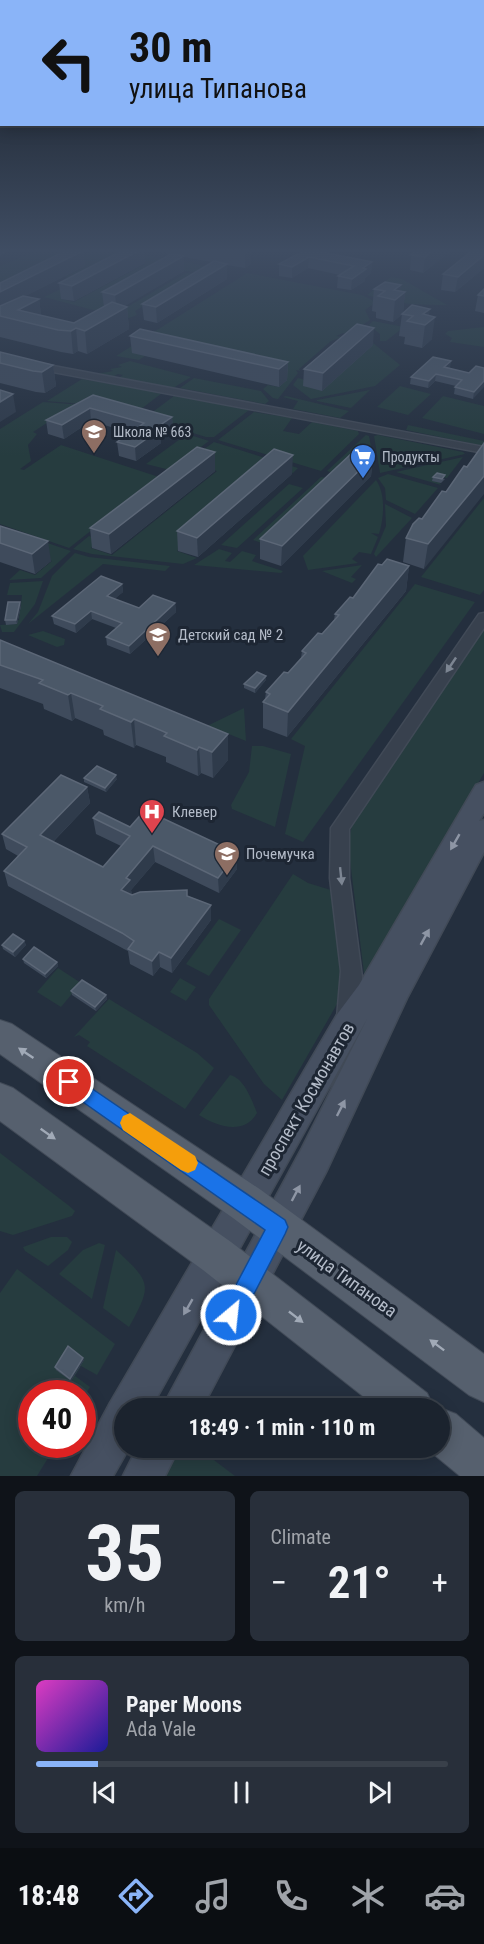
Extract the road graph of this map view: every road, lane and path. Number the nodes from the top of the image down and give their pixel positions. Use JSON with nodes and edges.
{"nodes":[{"id":1,"x":0,"y":359,"type":"edge"},
{"id":2,"x":484,"y":450,"type":"edge"},
{"id":3,"x":484,"y":617,"type":"edge"},
{"id":4,"x":484,"y":791,"type":"edge"},
{"id":5,"x":484,"y":829,"type":"edge"},
{"id":6,"x":348,"y":1022,"type":"junction"},
{"id":7,"x":0,"y":1035,"type":"edge"},
{"id":8,"x":0,"y":1100,"type":"edge"},
{"id":9,"x":262,"y":1216,"type":"junction"},
{"id":10,"x":217,"y":1256,"type":"junction"},
{"id":11,"x":249,"y":1281,"type":"junction"},
{"id":12,"x":484,"y":1380,"type":"edge"},
{"id":13,"x":136,"y":1398,"type":"edge"},
{"id":14,"x":186,"y":1398,"type":"edge"},
{"id":15,"x":399,"y":1398,"type":"edge"},
{"id":16,"x":114,"y":1435,"type":"edge"},
{"id":17,"x":450,"y":1438,"type":"edge"},
{"id":18,"x":153,"y":1458,"type":"edge"},
{"id":19,"x":484,"y":1467,"type":"edge"},
{"id":20,"x":91,"y":1476,"type":"edge"},
{"id":21,"x":143,"y":1476,"type":"edge"}],
"edges":[{"from":1,"to":2,"type":"street"},
{"from":3,"to":6,"type":"street","one_way":true},
{"from":4,"to":6,"type":"street","name":"проспект Космонавтов","one_way":true},
{"from":9,"to":5,"type":"street","name":"проспект Космонавтов","one_way":true},
{"from":6,"to":9,"type":"street","name":"проспект Космонавтов"},
{"from":9,"to":7,"type":"main road","name":"улица Типанова","one_way":true},
{"from":8,"to":10,"type":"main road","one_way":true},
{"from":9,"to":10,"type":"street","name":"проспект Космонавтов"},
{"from":9,"to":11,"type":"street","name":"проспект Космонавтов"},
{"from":12,"to":9,"type":"main road","name":"улица Типанова","one_way":true},
{"from":10,"to":11,"type":"main road"},
{"from":10,"to":13,"type":"street","name":"проспект Космонавтов","one_way":true},
{"from":11,"to":14,"type":"street","name":"проспект Космонавтов"},
{"from":11,"to":15,"type":"main road","one_way":true},
{"from":16,"to":20,"type":"street"},
{"from":17,"to":19,"type":"main road"},
{"from":18,"to":21,"type":"street"}]}
